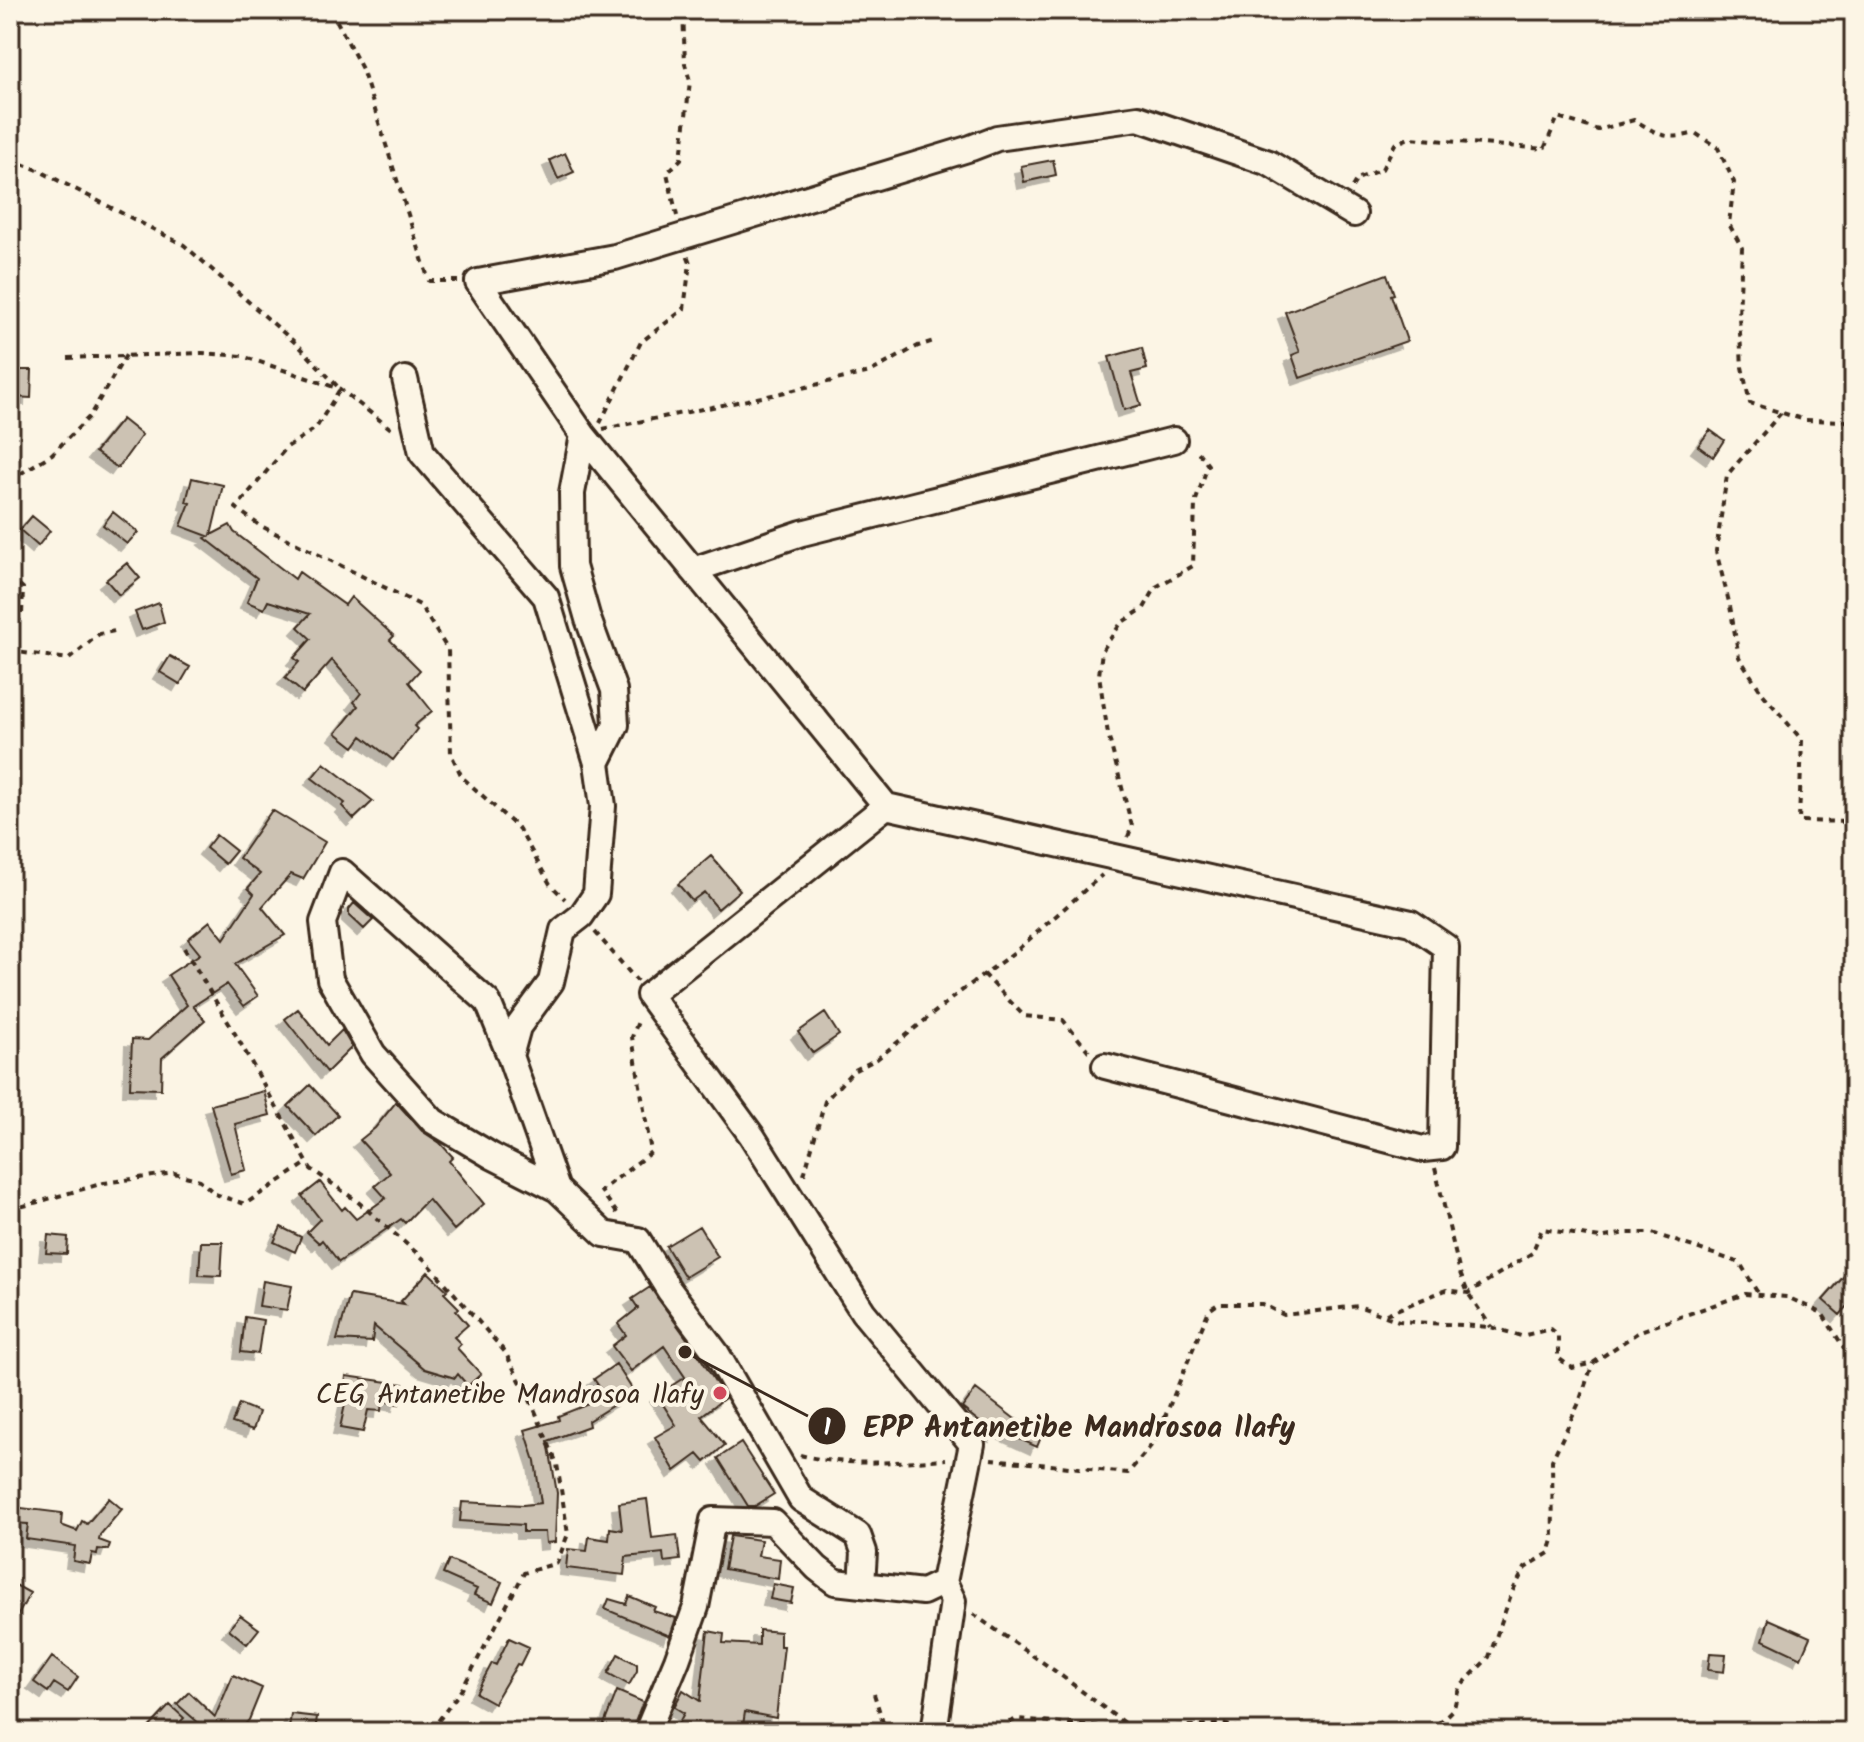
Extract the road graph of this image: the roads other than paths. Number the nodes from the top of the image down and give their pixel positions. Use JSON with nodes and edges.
{"nodes":[{"id":1,"x":1346,"y":210,"type":"road end"},
{"id":2,"x":405,"y":379,"type":"dead end"},
{"id":3,"x":590,"y":432,"type":"junction"},
{"id":4,"x":1174,"y":440,"type":"dead end"},
{"id":5,"x":693,"y":570,"type":"junction"},
{"id":6,"x":597,"y":763,"type":"junction"},
{"id":7,"x":886,"y":806,"type":"junction"},
{"id":8,"x":510,"y":1056,"type":"junction"},
{"id":9,"x":1105,"y":1066,"type":"road end"},
{"id":10,"x":557,"y":1189,"type":"junction"},
{"id":11,"x":862,"y":1585,"type":"junction"},
{"id":12,"x":949,"y":1592,"type":"junction"},
{"id":13,"x":647,"y":1732,"type":"edge"},
{"id":14,"x":934,"y":1732,"type":"edge"}],
"edges":[{"from":1,"to":3,"type":"street"},
{"from":2,"to":6,"type":"street"},
{"from":3,"to":5,"type":"street"},
{"from":3,"to":6,"type":"street"},
{"from":4,"to":5,"type":"street"},
{"from":5,"to":7,"type":"street"},
{"from":6,"to":8,"type":"street"},
{"from":7,"to":9,"type":"street"},
{"from":7,"to":12,"type":"street"},
{"from":8,"to":10,"type":"street"},
{"from":8,"to":10,"type":"street"},
{"from":10,"to":11,"type":"street"},
{"from":11,"to":12,"type":"street"},
{"from":11,"to":13,"type":"street"},
{"from":12,"to":14,"type":"street"}]}
